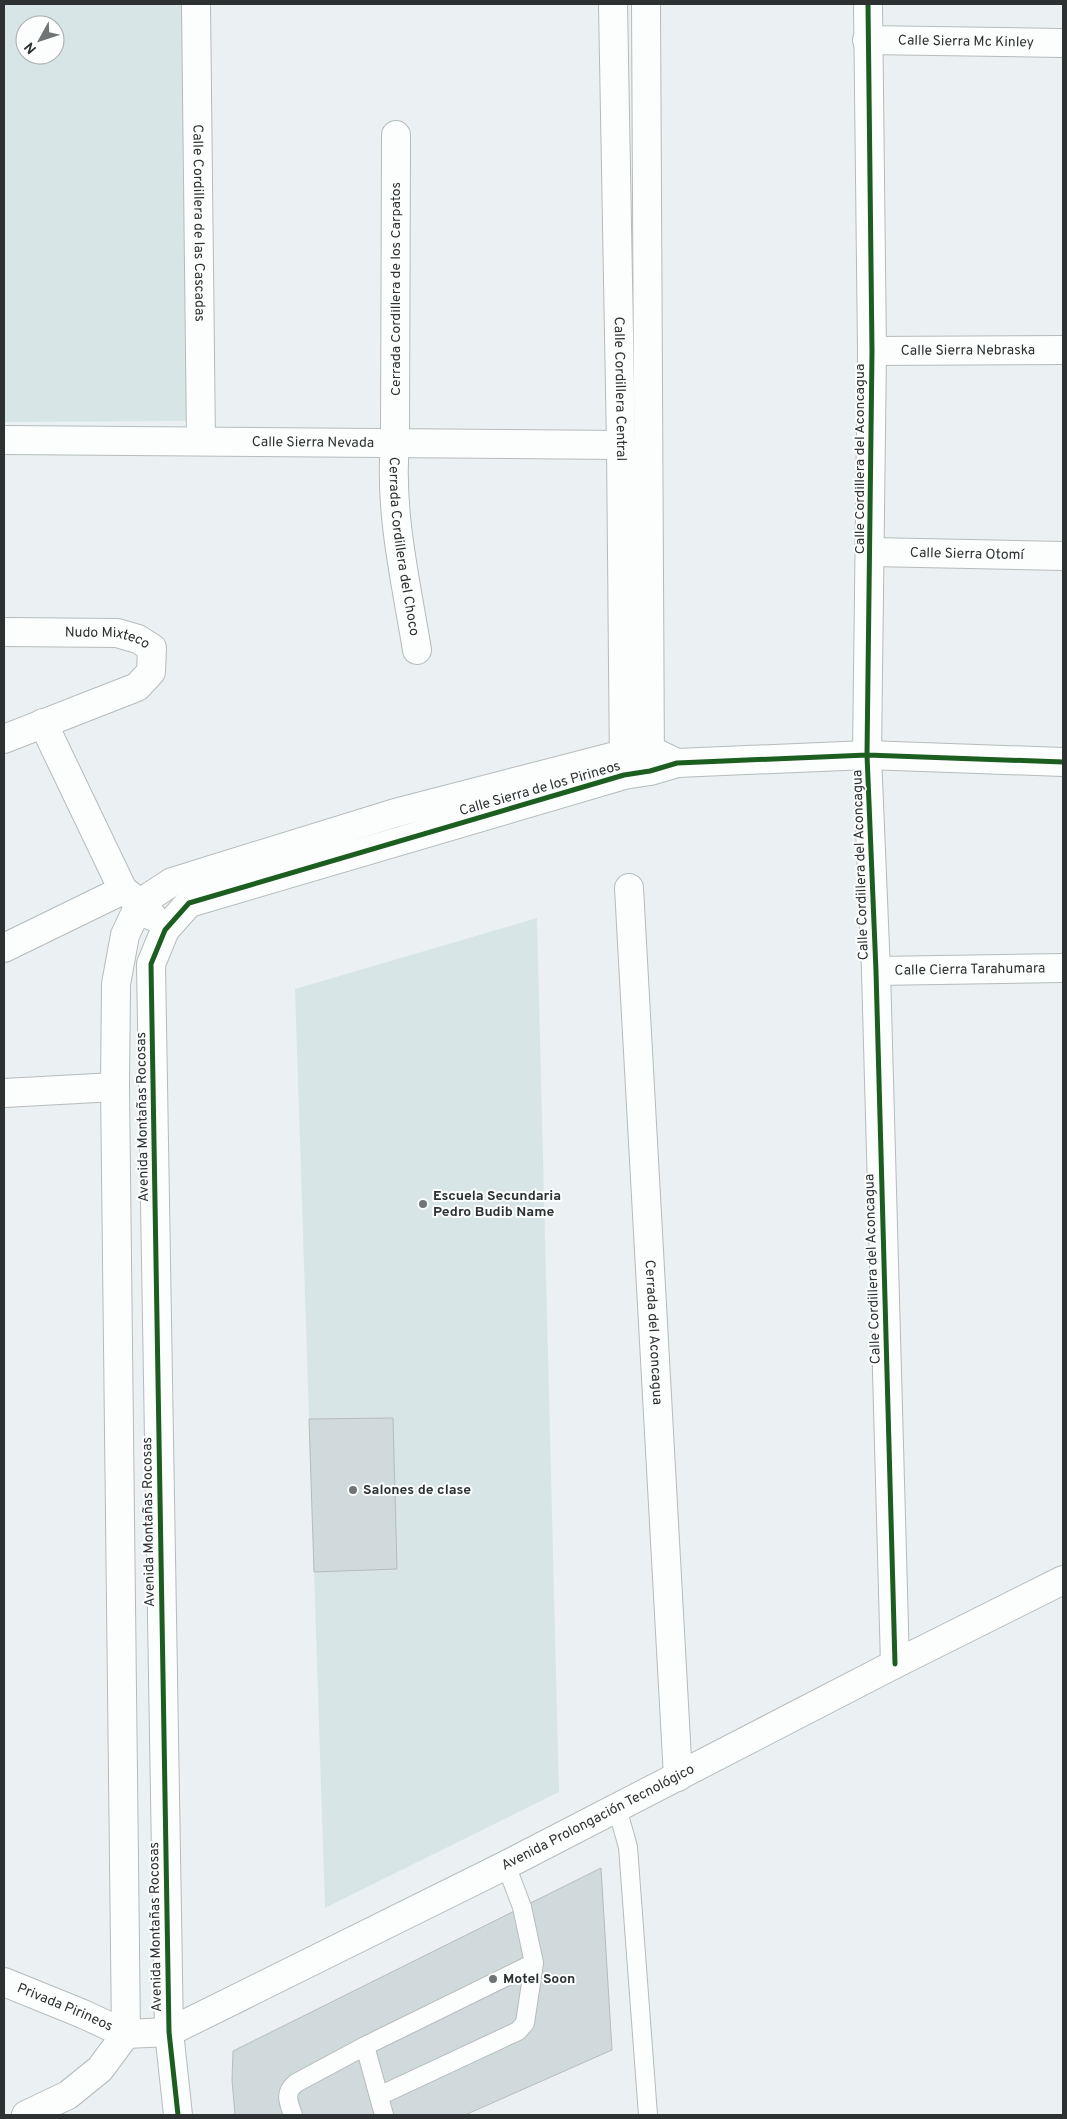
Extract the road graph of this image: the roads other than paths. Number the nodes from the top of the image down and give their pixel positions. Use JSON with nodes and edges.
{"nodes":[{"id":1,"x":196,"y":4,"type":"edge"},
{"id":2,"x":612,"y":4,"type":"edge"},
{"id":3,"x":646,"y":4,"type":"edge"},
{"id":4,"x":868,"y":4,"type":"edge"},
{"id":5,"x":867,"y":40,"type":"junction"},
{"id":6,"x":1063,"y":43,"type":"edge"},
{"id":7,"x":396,"y":135,"type":"dead end"},
{"id":8,"x":1063,"y":350,"type":"edge"},
{"id":9,"x":872,"y":351,"type":"junction"},
{"id":10,"x":4,"y":440,"type":"edge"},
{"id":11,"x":201,"y":441,"type":"junction"},
{"id":12,"x":395,"y":442,"type":"junction"},
{"id":13,"x":621,"y":446,"type":"junction"},
{"id":14,"x":871,"y":552,"type":"junction"},
{"id":15,"x":1063,"y":556,"type":"edge"},
{"id":16,"x":4,"y":632,"type":"edge"},
{"id":17,"x":417,"y":650,"type":"dead end"},
{"id":18,"x":43,"y":723,"type":"junction"},
{"id":19,"x":4,"y":739,"type":"edge"},
{"id":20,"x":867,"y":754,"type":"junction"},
{"id":21,"x":1063,"y":762,"type":"edge"},
{"id":22,"x":637,"y":763,"type":"junction"},
{"id":23,"x":629,"y":888,"type":"dead end"},
{"id":24,"x":131,"y":897,"type":"junction"},
{"id":25,"x":164,"y":930,"type":"junction"},
{"id":26,"x":4,"y":948,"type":"edge"},
{"id":27,"x":1063,"y":968,"type":"edge"},
{"id":28,"x":876,"y":971,"type":"junction"},
{"id":29,"x":115,"y":1087,"type":"junction"},
{"id":30,"x":4,"y":1093,"type":"edge"},
{"id":31,"x":1063,"y":1580,"type":"edge"},
{"id":32,"x":895,"y":1664,"type":"junction"},
{"id":33,"x":678,"y":1777,"type":"junction"},
{"id":34,"x":617,"y":1808,"type":"junction"},
{"id":35,"x":506,"y":1865,"type":"junction"},
{"id":36,"x":534,"y":1963,"type":"junction"},
{"id":37,"x":4,"y":1982,"type":"edge"},
{"id":38,"x":169,"y":2032,"type":"junction"},
{"id":39,"x":126,"y":2034,"type":"junction"},
{"id":40,"x":365,"y":2046,"type":"junction"},
{"id":41,"x":379,"y":2096,"type":"junction"},
{"id":42,"x":26,"y":2115,"type":"edge"},
{"id":43,"x":178,"y":2115,"type":"edge"},
{"id":44,"x":293,"y":2115,"type":"edge"},
{"id":45,"x":384,"y":2115,"type":"edge"},
{"id":46,"x":648,"y":2115,"type":"edge"}],
"edges":[{"from":1,"to":11,"type":"street","name":"Calle Cordillera de las Cascadas"},
{"from":2,"to":13,"type":"street","name":"Calle Cordillera Central"},
{"from":3,"to":22,"type":"street","name":"Calle Cordillera Central"},
{"from":4,"to":5,"type":"street","name":"Calle Cordillera del Aconcagua"},
{"from":5,"to":6,"type":"street","name":"Calle Sierra Mc Kinley"},
{"from":5,"to":9,"type":"street","name":"Calle Cordillera del Aconcagua"},
{"from":7,"to":12,"type":"street","name":"Cerrada Cordillera de los Carpatos"},
{"from":8,"to":9,"type":"street","name":"Calle Sierra Nebraska"},
{"from":9,"to":14,"type":"street","name":"Calle Cordillera del Aconcagua"},
{"from":10,"to":11,"type":"street","name":"Calle Sierra Nevada"},
{"from":11,"to":12,"type":"street","name":"Calle Sierra Nevada"},
{"from":12,"to":13,"type":"street","name":"Calle Sierra Nevada"},
{"from":12,"to":17,"type":"street","name":"Cerrada Cordillera del Choco"},
{"from":13,"to":22,"type":"street","name":"Calle Cordillera Central"},
{"from":14,"to":15,"type":"street","name":"Calle Sierra Otomí"},
{"from":14,"to":20,"type":"street","name":"Calle Cordillera del Aconcagua"},
{"from":16,"to":18,"type":"street","name":"Nudo Mixteco"},
{"from":18,"to":19,"type":"street","name":"Nudo Mixteco"},
{"from":18,"to":24,"type":"street"},
{"from":20,"to":21,"type":"street"},
{"from":20,"to":22,"type":"street"},
{"from":20,"to":28,"type":"street","name":"Calle Cordillera del Aconcagua"},
{"from":22,"to":24,"type":"street","name":"Calle Sierra de los Pirineos"},
{"from":22,"to":25,"type":"street","name":"Calle Sierra de los Pirineos"},
{"from":23,"to":33,"type":"street","name":"Cerrada del Aconcagua"},
{"from":24,"to":25,"type":"street"},
{"from":24,"to":26,"type":"street","name":"Calle Sierra de los Pirineos"},
{"from":24,"to":29,"type":"street","name":"Avenida Montañas Rocosas"},
{"from":25,"to":38,"type":"street","name":"Avenida Montañas Rocosas"},
{"from":27,"to":28,"type":"street","name":"Calle Cierra Tarahumara"},
{"from":28,"to":32,"type":"street","name":"Calle Cordillera del Aconcagua"},
{"from":29,"to":30,"type":"street"},
{"from":29,"to":39,"type":"street","name":"Avenida Montañas Rocosas"},
{"from":31,"to":32,"type":"street","name":"Avenida Prolongación Tecnológico"},
{"from":32,"to":33,"type":"street","name":"Avenida Prolongación Tecnológico"},
{"from":33,"to":34,"type":"street","name":"Avenida Prolongación Tecnológico"},
{"from":34,"to":35,"type":"street","name":"Avenida Prolongación Tecnológico"},
{"from":34,"to":46,"type":"lane"},
{"from":35,"to":36,"type":"lane"},
{"from":35,"to":38,"type":"street","name":"Avenida Prolongación Tecnológico"},
{"from":36,"to":40,"type":"lane"},
{"from":36,"to":41,"type":"lane"},
{"from":37,"to":39,"type":"street","name":"Privada Pirineos"},
{"from":38,"to":39,"type":"street","name":"Avenida Prolongación Tecnológico"},
{"from":38,"to":43,"type":"street","name":"Avenida Montañas Rocosas"},
{"from":39,"to":42,"type":"street"},
{"from":40,"to":41,"type":"lane"},
{"from":40,"to":44,"type":"lane"},
{"from":41,"to":45,"type":"lane"}]}
